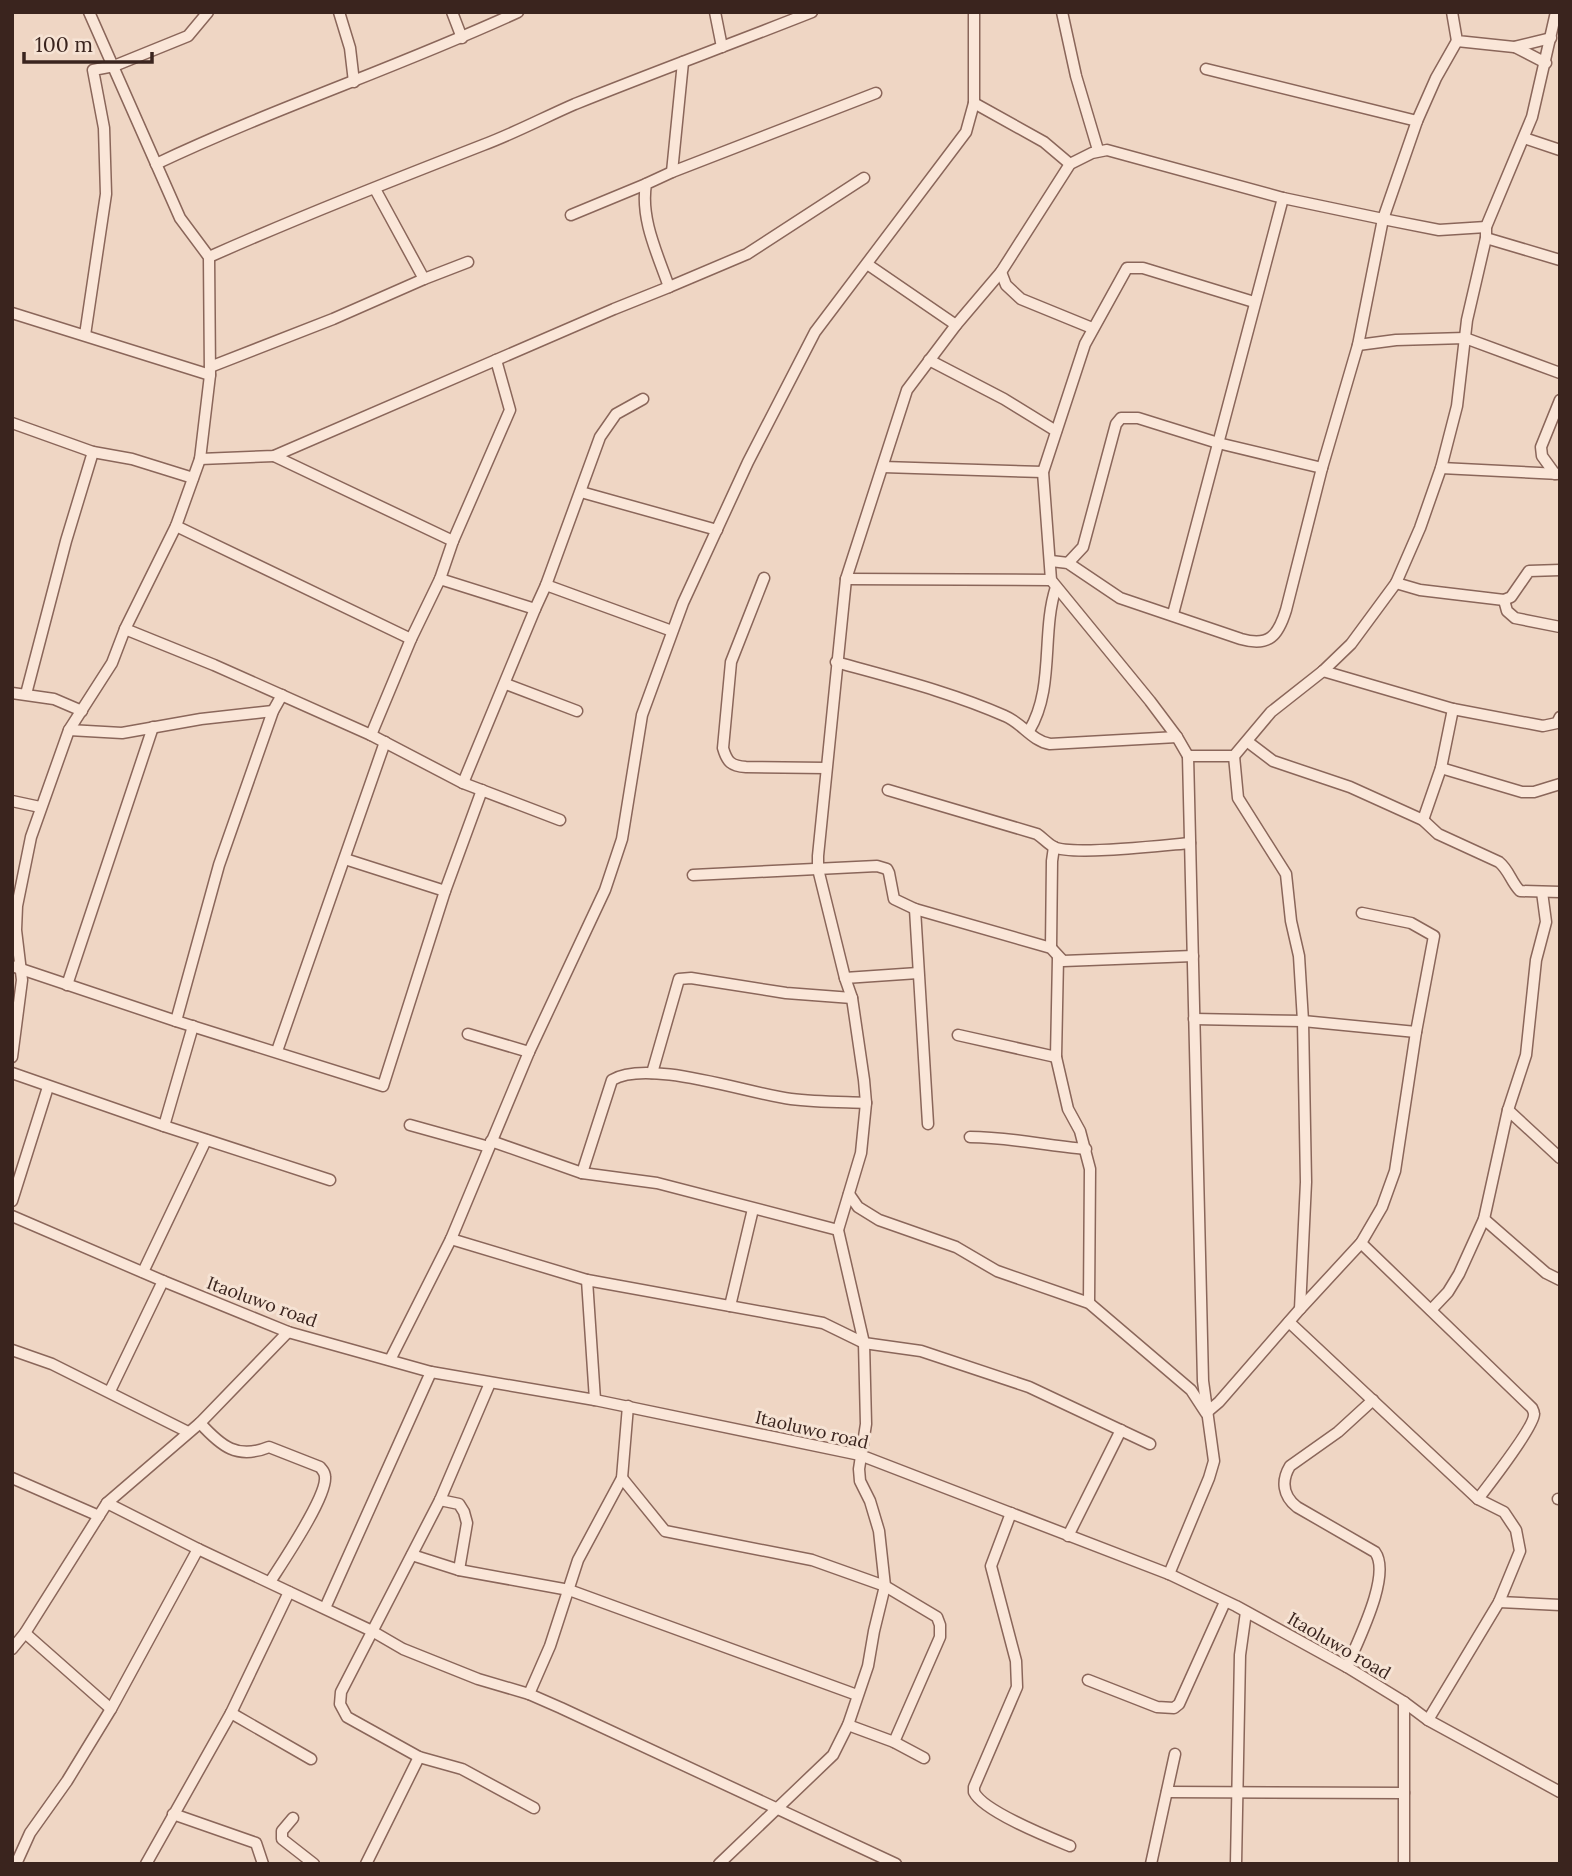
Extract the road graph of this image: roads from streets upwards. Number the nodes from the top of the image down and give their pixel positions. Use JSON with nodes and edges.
{"nodes":[{"id":1,"x":89,"y":12,"type":"edge"},
{"id":2,"x":208,"y":12,"type":"edge"},
{"id":3,"x":339,"y":12,"type":"edge"},
{"id":4,"x":452,"y":12,"type":"edge"},
{"id":5,"x":518,"y":12,"type":"edge"},
{"id":6,"x":716,"y":12,"type":"edge"},
{"id":7,"x":813,"y":12,"type":"edge"},
{"id":8,"x":974,"y":12,"type":"edge"},
{"id":9,"x":1062,"y":12,"type":"edge"},
{"id":10,"x":1556,"y":12,"type":"edge"},
{"id":11,"x":1449,"y":13,"type":"edge"},
{"id":12,"x":461,"y":38,"type":"junction"},
{"id":13,"x":1551,"y":38,"type":"junction"},
{"id":14,"x":1457,"y":41,"type":"junction"},
{"id":15,"x":722,"y":47,"type":"junction"},
{"id":16,"x":1514,"y":47,"type":"junction"},
{"id":17,"x":683,"y":62,"type":"junction"},
{"id":18,"x":1546,"y":63,"type":"junction"},
{"id":19,"x":114,"y":66,"type":"junction"},
{"id":20,"x":1206,"y":69,"type":"dead end"},
{"id":21,"x":354,"y":82,"type":"junction"},
{"id":22,"x":876,"y":93,"type":"dead end"},
{"id":23,"x":974,"y":103,"type":"junction"},
{"id":24,"x":1417,"y":121,"type":"junction"},
{"id":25,"x":1524,"y":138,"type":"junction"},
{"id":26,"x":1098,"y":150,"type":"junction"},
{"id":27,"x":1560,"y":150,"type":"edge"},
{"id":28,"x":156,"y":164,"type":"junction"},
{"id":29,"x":1070,"y":164,"type":"junction"},
{"id":30,"x":672,"y":172,"type":"junction"},
{"id":31,"x":864,"y":178,"type":"dead end"},
{"id":32,"x":646,"y":184,"type":"junction"},
{"id":33,"x":375,"y":189,"type":"junction"},
{"id":34,"x":1283,"y":198,"type":"junction"},
{"id":35,"x":571,"y":215,"type":"dead end"},
{"id":36,"x":1384,"y":219,"type":"junction"},
{"id":37,"x":1486,"y":232,"type":"junction"},
{"id":38,"x":209,"y":257,"type":"junction"},
{"id":39,"x":1560,"y":260,"type":"edge"},
{"id":40,"x":468,"y":262,"type":"dead end"},
{"id":41,"x":867,"y":264,"type":"junction"},
{"id":42,"x":1001,"y":272,"type":"junction"},
{"id":43,"x":424,"y":279,"type":"junction"},
{"id":44,"x":669,"y":287,"type":"junction"},
{"id":45,"x":1254,"y":302,"type":"junction"},
{"id":46,"x":12,"y":313,"type":"edge"},
{"id":47,"x":956,"y":325,"type":"junction"},
{"id":48,"x":1092,"y":328,"type":"junction"},
{"id":49,"x":85,"y":335,"type":"junction"},
{"id":50,"x":1465,"y":338,"type":"junction"},
{"id":51,"x":1358,"y":345,"type":"junction"},
{"id":52,"x":496,"y":360,"type":"junction"},
{"id":53,"x":929,"y":360,"type":"junction"},
{"id":54,"x":210,"y":371,"type":"junction"},
{"id":55,"x":1560,"y":373,"type":"edge"},
{"id":56,"x":643,"y":399,"type":"dead end"},
{"id":57,"x":1560,"y":400,"type":"edge"},
{"id":58,"x":12,"y":423,"type":"edge"},
{"id":59,"x":1056,"y":431,"type":"junction"},
{"id":60,"x":1218,"y":443,"type":"junction"},
{"id":61,"x":93,"y":452,"type":"junction"},
{"id":62,"x":274,"y":456,"type":"junction"},
{"id":63,"x":200,"y":460,"type":"junction"},
{"id":64,"x":883,"y":467,"type":"junction"},
{"id":65,"x":1322,"y":468,"type":"junction"},
{"id":66,"x":1441,"y":468,"type":"junction"},
{"id":67,"x":1043,"y":472,"type":"junction"},
{"id":68,"x":1558,"y":474,"type":"edge"},
{"id":69,"x":193,"y":478,"type":"junction"},
{"id":70,"x":582,"y":492,"type":"junction"},
{"id":71,"x":176,"y":526,"type":"junction"},
{"id":72,"x":717,"y":530,"type":"junction"},
{"id":73,"x":453,"y":541,"type":"junction"},
{"id":74,"x":1051,"y":561,"type":"junction"},
{"id":75,"x":1068,"y":563,"type":"junction"},
{"id":76,"x":1560,"y":570,"type":"edge"},
{"id":77,"x":764,"y":578,"type":"dead end"},
{"id":78,"x":440,"y":579,"type":"junction"},
{"id":79,"x":846,"y":579,"type":"junction"},
{"id":80,"x":1396,"y":583,"type":"junction"},
{"id":81,"x":1054,"y":584,"type":"junction"},
{"id":82,"x":545,"y":585,"type":"junction"},
{"id":83,"x":1504,"y":600,"type":"junction"},
{"id":84,"x":535,"y":609,"type":"junction"},
{"id":85,"x":1173,"y":614,"type":"junction"},
{"id":86,"x":1560,"y":627,"type":"edge"},
{"id":87,"x":125,"y":629,"type":"junction"},
{"id":88,"x":672,"y":631,"type":"junction"},
{"id":89,"x":411,"y":639,"type":"junction"},
{"id":90,"x":836,"y":662,"type":"junction"},
{"id":91,"x":1322,"y":671,"type":"junction"},
{"id":92,"x":506,"y":684,"type":"junction"},
{"id":93,"x":12,"y":693,"type":"edge"},
{"id":94,"x":26,"y":694,"type":"junction"},
{"id":95,"x":282,"y":695,"type":"junction"},
{"id":96,"x":1453,"y":709,"type":"junction"},
{"id":97,"x":82,"y":710,"type":"junction"},
{"id":98,"x":577,"y":710,"type":"dead end"},
{"id":99,"x":273,"y":711,"type":"junction"},
{"id":100,"x":1560,"y":717,"type":"edge"},
{"id":101,"x":153,"y":727,"type":"junction"},
{"id":102,"x":69,"y":730,"type":"junction"},
{"id":103,"x":1029,"y":731,"type":"junction"},
{"id":104,"x":371,"y":735,"type":"junction"},
{"id":105,"x":1177,"y":737,"type":"junction"},
{"id":106,"x":1248,"y":742,"type":"junction"},
{"id":107,"x":385,"y":743,"type":"junction"},
{"id":108,"x":1188,"y":756,"type":"junction"},
{"id":109,"x":1234,"y":756,"type":"junction"},
{"id":110,"x":825,"y":768,"type":"junction"},
{"id":111,"x":1441,"y":768,"type":"junction"},
{"id":112,"x":464,"y":783,"type":"junction"},
{"id":113,"x":1560,"y":784,"type":"edge"},
{"id":114,"x":482,"y":790,"type":"junction"},
{"id":115,"x":888,"y":790,"type":"dead end"},
{"id":116,"x":12,"y":801,"type":"edge"},
{"id":117,"x":40,"y":807,"type":"junction"},
{"id":118,"x":560,"y":820,"type":"dead end"},
{"id":119,"x":1423,"y":820,"type":"junction"},
{"id":120,"x":1190,"y":844,"type":"junction"},
{"id":121,"x":1054,"y":847,"type":"junction"},
{"id":122,"x":345,"y":859,"type":"junction"},
{"id":123,"x":818,"y":869,"type":"junction"},
{"id":124,"x":693,"y":875,"type":"dead end"},
{"id":125,"x":445,"y":891,"type":"junction"},
{"id":126,"x":1542,"y":892,"type":"junction"},
{"id":127,"x":1560,"y":892,"type":"edge"},
{"id":128,"x":915,"y":909,"type":"junction"},
{"id":129,"x":1362,"y":913,"type":"dead end"},
{"id":130,"x":1051,"y":948,"type":"junction"},
{"id":131,"x":1193,"y":956,"type":"junction"},
{"id":132,"x":1058,"y":958,"type":"junction"},
{"id":133,"x":16,"y":968,"type":"edge"},
{"id":134,"x":918,"y":973,"type":"junction"},
{"id":135,"x":845,"y":978,"type":"junction"},
{"id":136,"x":67,"y":985,"type":"junction"},
{"id":137,"x":852,"y":998,"type":"junction"},
{"id":138,"x":1194,"y":1019,"type":"junction"},
{"id":139,"x":176,"y":1021,"type":"junction"},
{"id":140,"x":1303,"y":1021,"type":"junction"},
{"id":141,"x":192,"y":1026,"type":"junction"},
{"id":142,"x":1416,"y":1032,"type":"junction"},
{"id":143,"x":468,"y":1034,"type":"dead end"},
{"id":144,"x":958,"y":1035,"type":"dead end"},
{"id":145,"x":277,"y":1051,"type":"junction"},
{"id":146,"x":529,"y":1052,"type":"junction"},
{"id":147,"x":12,"y":1057,"type":"edge"},
{"id":148,"x":1056,"y":1057,"type":"junction"},
{"id":149,"x":12,"y":1073,"type":"edge"},
{"id":150,"x":652,"y":1073,"type":"junction"},
{"id":151,"x":48,"y":1087,"type":"junction"},
{"id":152,"x":866,"y":1103,"type":"junction"},
{"id":153,"x":1508,"y":1110,"type":"junction"},
{"id":154,"x":928,"y":1124,"type":"dead end"},
{"id":155,"x":410,"y":1125,"type":"dead end"},
{"id":156,"x":164,"y":1126,"type":"junction"},
{"id":157,"x":971,"y":1137,"type":"dead end"},
{"id":158,"x":206,"y":1140,"type":"junction"},
{"id":159,"x":490,"y":1144,"type":"junction"},
{"id":160,"x":1086,"y":1149,"type":"junction"},
{"id":161,"x":1560,"y":1158,"type":"edge"},
{"id":162,"x":582,"y":1173,"type":"junction"},
{"id":163,"x":330,"y":1180,"type":"dead end"},
{"id":164,"x":849,"y":1194,"type":"junction"},
{"id":165,"x":12,"y":1200,"type":"edge"},
{"id":166,"x":753,"y":1209,"type":"junction"},
{"id":167,"x":12,"y":1216,"type":"edge"},
{"id":168,"x":1484,"y":1219,"type":"junction"},
{"id":169,"x":838,"y":1230,"type":"junction"},
{"id":170,"x":451,"y":1239,"type":"junction"},
{"id":171,"x":1362,"y":1243,"type":"junction"},
{"id":172,"x":142,"y":1272,"type":"junction"},
{"id":173,"x":587,"y":1280,"type":"junction"},
{"id":174,"x":1560,"y":1280,"type":"edge"},
{"id":175,"x":163,"y":1282,"type":"junction"},
{"id":176,"x":1089,"y":1303,"type":"junction"},
{"id":177,"x":730,"y":1306,"type":"junction"},
{"id":178,"x":1300,"y":1309,"type":"junction"},
{"id":179,"x":1431,"y":1310,"type":"junction"},
{"id":180,"x":1289,"y":1322,"type":"junction"},
{"id":181,"x":288,"y":1332,"type":"junction"},
{"id":182,"x":864,"y":1343,"type":"junction"},
{"id":183,"x":12,"y":1350,"type":"edge"},
{"id":184,"x":390,"y":1360,"type":"junction"},
{"id":185,"x":431,"y":1372,"type":"junction"},
{"id":186,"x":490,"y":1383,"type":"junction"},
{"id":187,"x":110,"y":1391,"type":"junction"},
{"id":188,"x":595,"y":1400,"type":"junction"},
{"id":189,"x":1373,"y":1401,"type":"junction"},
{"id":190,"x":628,"y":1406,"type":"junction"},
{"id":191,"x":1206,"y":1413,"type":"junction"},
{"id":192,"x":200,"y":1423,"type":"junction"},
{"id":193,"x":1121,"y":1430,"type":"junction"},
{"id":194,"x":188,"y":1432,"type":"junction"},
{"id":195,"x":1150,"y":1444,"type":"dead end"},
{"id":196,"x":860,"y":1455,"type":"junction"},
{"id":197,"x":12,"y":1478,"type":"edge"},
{"id":198,"x":622,"y":1478,"type":"junction"},
{"id":199,"x":1478,"y":1499,"type":"junction"},
{"id":200,"x":440,"y":1500,"type":"junction"},
{"id":201,"x":107,"y":1503,"type":"junction"},
{"id":202,"x":1010,"y":1513,"type":"junction"},
{"id":203,"x":99,"y":1516,"type":"junction"},
{"id":204,"x":1068,"y":1536,"type":"junction"},
{"id":205,"x":198,"y":1549,"type":"junction"},
{"id":206,"x":412,"y":1555,"type":"junction"},
{"id":207,"x":459,"y":1570,"type":"junction"},
{"id":208,"x":1169,"y":1574,"type":"junction"},
{"id":209,"x":270,"y":1582,"type":"junction"},
{"id":210,"x":885,"y":1586,"type":"junction"},
{"id":211,"x":569,"y":1590,"type":"junction"},
{"id":212,"x":289,"y":1592,"type":"junction"},
{"id":213,"x":1225,"y":1602,"type":"junction"},
{"id":214,"x":1499,"y":1602,"type":"junction"},
{"id":215,"x":1560,"y":1605,"type":"edge"},
{"id":216,"x":325,"y":1608,"type":"junction"},
{"id":217,"x":1246,"y":1612,"type":"junction"},
{"id":218,"x":372,"y":1631,"type":"junction"},
{"id":219,"x":25,"y":1633,"type":"junction"},
{"id":220,"x":12,"y":1649,"type":"edge"},
{"id":221,"x":1347,"y":1667,"type":"junction"},
{"id":222,"x":1088,"y":1680,"type":"dead end"},
{"id":223,"x":528,"y":1694,"type":"junction"},
{"id":224,"x":857,"y":1695,"type":"junction"},
{"id":225,"x":1404,"y":1702,"type":"junction"},
{"id":226,"x":111,"y":1709,"type":"junction"},
{"id":227,"x":231,"y":1713,"type":"junction"},
{"id":228,"x":1428,"y":1720,"type":"junction"},
{"id":229,"x":848,"y":1725,"type":"junction"},
{"id":230,"x":894,"y":1742,"type":"junction"},
{"id":231,"x":1175,"y":1754,"type":"dead end"},
{"id":232,"x":419,"y":1758,"type":"junction"},
{"id":233,"x":924,"y":1758,"type":"dead end"},
{"id":234,"x":311,"y":1759,"type":"dead end"},
{"id":235,"x":1167,"y":1792,"type":"junction"},
{"id":236,"x":1236,"y":1792,"type":"junction"},
{"id":237,"x":1560,"y":1792,"type":"edge"},
{"id":238,"x":1404,"y":1793,"type":"junction"},
{"id":239,"x":534,"y":1808,"type":"dead end"},
{"id":240,"x":778,"y":1808,"type":"junction"},
{"id":241,"x":173,"y":1814,"type":"junction"},
{"id":242,"x":293,"y":1818,"type":"dead end"},
{"id":243,"x":1070,"y":1846,"type":"dead end"},
{"id":244,"x":867,"y":1850,"type":"junction"},
{"id":245,"x":16,"y":1864,"type":"edge"},
{"id":246,"x":146,"y":1864,"type":"edge"},
{"id":247,"x":263,"y":1864,"type":"edge"},
{"id":248,"x":313,"y":1864,"type":"edge"},
{"id":249,"x":366,"y":1864,"type":"edge"},
{"id":250,"x":719,"y":1864,"type":"edge"},
{"id":251,"x":865,"y":1864,"type":"edge"},
{"id":252,"x":896,"y":1864,"type":"edge"},
{"id":253,"x":1151,"y":1864,"type":"edge"},
{"id":254,"x":1236,"y":1864,"type":"edge"},
{"id":255,"x":1404,"y":1864,"type":"edge"}],
"edges":[{"from":1,"to":19,"type":"street"},
{"from":2,"to":19,"type":"street"},
{"from":3,"to":21,"type":"street"},
{"from":4,"to":12,"type":"street"},
{"from":5,"to":12,"type":"street"},
{"from":6,"to":15,"type":"street"},
{"from":7,"to":15,"type":"street"},
{"from":8,"to":23,"type":"street"},
{"from":9,"to":26,"type":"street"},
{"from":10,"to":13,"type":"street"},
{"from":11,"to":14,"type":"street"},
{"from":12,"to":21,"type":"street"},
{"from":13,"to":16,"type":"street"},
{"from":13,"to":18,"type":"street"},
{"from":14,"to":16,"type":"street"},
{"from":14,"to":24,"type":"street"},
{"from":15,"to":17,"type":"street"},
{"from":16,"to":18,"type":"street"},
{"from":17,"to":30,"type":"street"},
{"from":17,"to":33,"type":"street"},
{"from":18,"to":25,"type":"street"},
{"from":19,"to":28,"type":"street"},
{"from":19,"to":49,"type":"street"},
{"from":20,"to":24,"type":"street"},
{"from":21,"to":28,"type":"street"},
{"from":22,"to":30,"type":"street"},
{"from":23,"to":29,"type":"street"},
{"from":23,"to":41,"type":"street"},
{"from":24,"to":36,"type":"street"},
{"from":25,"to":27,"type":"street"},
{"from":25,"to":37,"type":"street"},
{"from":26,"to":29,"type":"street"},
{"from":26,"to":34,"type":"street"},
{"from":28,"to":38,"type":"street"},
{"from":29,"to":42,"type":"street"},
{"from":30,"to":32,"type":"street"},
{"from":31,"to":44,"type":"street"},
{"from":32,"to":35,"type":"street"},
{"from":32,"to":44,"type":"street"},
{"from":33,"to":38,"type":"street"},
{"from":33,"to":43,"type":"street"},
{"from":34,"to":36,"type":"street"},
{"from":34,"to":45,"type":"street"},
{"from":36,"to":37,"type":"street"},
{"from":36,"to":51,"type":"street"},
{"from":37,"to":39,"type":"street"},
{"from":37,"to":50,"type":"street"},
{"from":38,"to":54,"type":"street"},
{"from":40,"to":43,"type":"street"},
{"from":41,"to":47,"type":"street"},
{"from":41,"to":72,"type":"street"},
{"from":42,"to":47,"type":"street"},
{"from":42,"to":48,"type":"street"},
{"from":43,"to":54,"type":"street"},
{"from":44,"to":52,"type":"street"},
{"from":45,"to":48,"type":"street"},
{"from":45,"to":60,"type":"street"},
{"from":46,"to":49,"type":"street"},
{"from":47,"to":53,"type":"street"},
{"from":48,"to":59,"type":"street"},
{"from":49,"to":54,"type":"street"},
{"from":50,"to":51,"type":"street"},
{"from":50,"to":55,"type":"street"},
{"from":50,"to":66,"type":"street"},
{"from":51,"to":65,"type":"street"},
{"from":52,"to":62,"type":"street"},
{"from":52,"to":73,"type":"street"},
{"from":53,"to":59,"type":"street"},
{"from":53,"to":64,"type":"street"},
{"from":54,"to":63,"type":"street"},
{"from":56,"to":70,"type":"street"},
{"from":57,"to":68,"type":"street"},
{"from":58,"to":61,"type":"street"},
{"from":59,"to":67,"type":"street"},
{"from":60,"to":65,"type":"street"},
{"from":60,"to":75,"type":"street"},
{"from":60,"to":85,"type":"street"},
{"from":61,"to":69,"type":"street"},
{"from":61,"to":94,"type":"street"},
{"from":62,"to":63,"type":"street"},
{"from":62,"to":73,"type":"street"},
{"from":63,"to":69,"type":"street"},
{"from":64,"to":67,"type":"street"},
{"from":64,"to":79,"type":"street"},
{"from":65,"to":85,"type":"street"},
{"from":66,"to":68,"type":"street"},
{"from":66,"to":80,"type":"street"},
{"from":67,"to":74,"type":"street"},
{"from":69,"to":71,"type":"street"},
{"from":70,"to":72,"type":"street"},
{"from":70,"to":82,"type":"street"},
{"from":71,"to":87,"type":"street"},
{"from":71,"to":89,"type":"street"},
{"from":72,"to":88,"type":"street"},
{"from":73,"to":78,"type":"street"},
{"from":74,"to":75,"type":"street"},
{"from":74,"to":81,"type":"street"},
{"from":75,"to":85,"type":"street"},
{"from":76,"to":83,"type":"street"},
{"from":77,"to":110,"type":"street"},
{"from":78,"to":84,"type":"street"},
{"from":78,"to":89,"type":"street"},
{"from":79,"to":81,"type":"street"},
{"from":79,"to":90,"type":"street"},
{"from":80,"to":83,"type":"street"},
{"from":80,"to":91,"type":"street"},
{"from":81,"to":103,"type":"street"},
{"from":81,"to":105,"type":"street"},
{"from":82,"to":84,"type":"street"},
{"from":82,"to":88,"type":"street"},
{"from":83,"to":86,"type":"street"},
{"from":84,"to":92,"type":"street"},
{"from":87,"to":95,"type":"street"},
{"from":87,"to":97,"type":"street"},
{"from":88,"to":146,"type":"street"},
{"from":89,"to":104,"type":"street"},
{"from":90,"to":103,"type":"street"},
{"from":90,"to":110,"type":"street"},
{"from":91,"to":96,"type":"street"},
{"from":91,"to":106,"type":"street"},
{"from":92,"to":98,"type":"street"},
{"from":92,"to":112,"type":"street"},
{"from":93,"to":94,"type":"street"},
{"from":94,"to":97,"type":"street"},
{"from":95,"to":99,"type":"street"},
{"from":95,"to":104,"type":"street"},
{"from":96,"to":100,"type":"street"},
{"from":96,"to":111,"type":"street"},
{"from":97,"to":102,"type":"street"},
{"from":99,"to":101,"type":"street"},
{"from":99,"to":139,"type":"street"},
{"from":101,"to":102,"type":"street"},
{"from":101,"to":136,"type":"street"},
{"from":102,"to":117,"type":"street"},
{"from":103,"to":105,"type":"street"},
{"from":104,"to":107,"type":"street"},
{"from":105,"to":108,"type":"street"},
{"from":106,"to":109,"type":"street"},
{"from":106,"to":119,"type":"street"},
{"from":107,"to":112,"type":"street"},
{"from":107,"to":122,"type":"street"},
{"from":108,"to":109,"type":"street"},
{"from":108,"to":120,"type":"street"},
{"from":109,"to":140,"type":"street"},
{"from":110,"to":123,"type":"street"},
{"from":111,"to":113,"type":"street"},
{"from":111,"to":119,"type":"street"},
{"from":112,"to":114,"type":"street"},
{"from":114,"to":118,"type":"street"},
{"from":114,"to":125,"type":"street"},
{"from":115,"to":121,"type":"street"},
{"from":116,"to":117,"type":"street"},
{"from":117,"to":133,"type":"street"},
{"from":119,"to":126,"type":"street"},
{"from":120,"to":121,"type":"street"},
{"from":120,"to":131,"type":"street"},
{"from":121,"to":130,"type":"street"},
{"from":122,"to":125,"type":"street"},
{"from":122,"to":145,"type":"street"},
{"from":123,"to":124,"type":"street"},
{"from":123,"to":128,"type":"street"},
{"from":123,"to":135,"type":"street"},
{"from":125,"to":145,"type":"street"},
{"from":126,"to":127,"type":"street"},
{"from":126,"to":153,"type":"street"},
{"from":128,"to":130,"type":"street"},
{"from":128,"to":134,"type":"street"},
{"from":129,"to":142,"type":"street"},
{"from":130,"to":132,"type":"street"},
{"from":131,"to":132,"type":"street"},
{"from":131,"to":138,"type":"street"},
{"from":132,"to":148,"type":"street"},
{"from":133,"to":136,"type":"street"},
{"from":133,"to":147,"type":"street"},
{"from":134,"to":135,"type":"street"},
{"from":134,"to":154,"type":"street"},
{"from":135,"to":137,"type":"street"},
{"from":136,"to":139,"type":"street"},
{"from":137,"to":150,"type":"street"},
{"from":137,"to":152,"type":"street"},
{"from":138,"to":140,"type":"street"},
{"from":138,"to":191,"type":"street"},
{"from":139,"to":141,"type":"street"},
{"from":140,"to":142,"type":"street"},
{"from":140,"to":178,"type":"street"},
{"from":141,"to":145,"type":"street"},
{"from":141,"to":156,"type":"street"},
{"from":142,"to":171,"type":"street"},
{"from":143,"to":146,"type":"street"},
{"from":144,"to":148,"type":"street"},
{"from":146,"to":159,"type":"street"},
{"from":148,"to":160,"type":"street"},
{"from":149,"to":151,"type":"street"},
{"from":150,"to":152,"type":"street"},
{"from":150,"to":162,"type":"street"},
{"from":151,"to":156,"type":"street"},
{"from":151,"to":165,"type":"street"},
{"from":152,"to":164,"type":"street"},
{"from":153,"to":161,"type":"street"},
{"from":153,"to":168,"type":"street"},
{"from":155,"to":159,"type":"street"},
{"from":156,"to":158,"type":"street"},
{"from":157,"to":160,"type":"street"},
{"from":158,"to":163,"type":"street"},
{"from":158,"to":172,"type":"street"},
{"from":159,"to":162,"type":"street"},
{"from":159,"to":170,"type":"street"},
{"from":160,"to":176,"type":"street"},
{"from":162,"to":166,"type":"street"},
{"from":164,"to":169,"type":"street"},
{"from":164,"to":176,"type":"street"},
{"from":166,"to":169,"type":"street"},
{"from":166,"to":177,"type":"street"},
{"from":167,"to":172,"type":"street","name":"Itaoluwo road"},
{"from":168,"to":174,"type":"street"},
{"from":168,"to":179,"type":"street"},
{"from":169,"to":182,"type":"street"},
{"from":170,"to":173,"type":"street"},
{"from":170,"to":184,"type":"street"},
{"from":171,"to":178,"type":"street"},
{"from":171,"to":179,"type":"street"},
{"from":172,"to":175,"type":"street","name":"Itaoluwo road"},
{"from":173,"to":177,"type":"street"},
{"from":173,"to":188,"type":"street"},
{"from":175,"to":181,"type":"street","name":"Itaoluwo road"},
{"from":175,"to":187,"type":"street"},
{"from":176,"to":191,"type":"street"},
{"from":177,"to":182,"type":"street"},
{"from":178,"to":180,"type":"street"},
{"from":179,"to":199,"type":"street"},
{"from":180,"to":189,"type":"street"},
{"from":180,"to":191,"type":"street"},
{"from":181,"to":184,"type":"street","name":"Itaoluwo road"},
{"from":181,"to":192,"type":"street"},
{"from":182,"to":193,"type":"street"},
{"from":182,"to":196,"type":"street"},
{"from":183,"to":187,"type":"street"},
{"from":184,"to":185,"type":"street","name":"Itaoluwo road"},
{"from":185,"to":186,"type":"street","name":"Itaoluwo road"},
{"from":185,"to":216,"type":"street"},
{"from":186,"to":188,"type":"street","name":"Itaoluwo road"},
{"from":186,"to":200,"type":"street"},
{"from":187,"to":194,"type":"street"},
{"from":188,"to":190,"type":"street","name":"Itaoluwo road"},
{"from":189,"to":199,"type":"street"},
{"from":189,"to":221,"type":"street"},
{"from":190,"to":196,"type":"street","name":"Itaoluwo road"},
{"from":190,"to":198,"type":"street"},
{"from":191,"to":208,"type":"street"},
{"from":192,"to":194,"type":"street"},
{"from":192,"to":209,"type":"street"},
{"from":193,"to":195,"type":"street"},
{"from":193,"to":204,"type":"street"},
{"from":194,"to":201,"type":"street"},
{"from":196,"to":202,"type":"street","name":"Itaoluwo road"},
{"from":196,"to":210,"type":"street"},
{"from":197,"to":203,"type":"street"},
{"from":198,"to":210,"type":"street"},
{"from":198,"to":211,"type":"street"},
{"from":199,"to":214,"type":"street"},
{"from":200,"to":206,"type":"street"},
{"from":200,"to":207,"type":"street"},
{"from":201,"to":203,"type":"street"},
{"from":201,"to":205,"type":"street"},
{"from":202,"to":204,"type":"street","name":"Itaoluwo road"},
{"from":202,"to":243,"type":"street"},
{"from":203,"to":219,"type":"street"},
{"from":204,"to":208,"type":"street","name":"Itaoluwo road"},
{"from":205,"to":209,"type":"street"},
{"from":205,"to":226,"type":"street"},
{"from":206,"to":207,"type":"street"},
{"from":206,"to":218,"type":"street"},
{"from":207,"to":211,"type":"street"},
{"from":208,"to":213,"type":"street","name":"Itaoluwo road"},
{"from":209,"to":212,"type":"street"},
{"from":210,"to":224,"type":"street"},
{"from":210,"to":230,"type":"street"},
{"from":211,"to":223,"type":"street"},
{"from":211,"to":224,"type":"street"},
{"from":212,"to":216,"type":"street"},
{"from":212,"to":227,"type":"street"},
{"from":213,"to":217,"type":"street","name":"Itaoluwo road"},
{"from":213,"to":222,"type":"street"},
{"from":214,"to":215,"type":"street"},
{"from":214,"to":228,"type":"street"},
{"from":216,"to":218,"type":"street"},
{"from":217,"to":221,"type":"street","name":"Itaoluwo road"},
{"from":217,"to":236,"type":"street"},
{"from":218,"to":223,"type":"street"},
{"from":218,"to":232,"type":"street"},
{"from":219,"to":220,"type":"street"},
{"from":219,"to":226,"type":"street"},
{"from":221,"to":225,"type":"street","name":"Itaoluwo road"},
{"from":223,"to":240,"type":"street"},
{"from":224,"to":229,"type":"street"},
{"from":225,"to":228,"type":"street","name":"Itaoluwo road"},
{"from":225,"to":238,"type":"street"},
{"from":226,"to":245,"type":"street"},
{"from":227,"to":234,"type":"street"},
{"from":227,"to":241,"type":"street"},
{"from":228,"to":237,"type":"street","name":"Itaoluwo road"},
{"from":229,"to":230,"type":"street"},
{"from":229,"to":240,"type":"street"},
{"from":230,"to":233,"type":"street"},
{"from":231,"to":235,"type":"street"},
{"from":232,"to":239,"type":"street"},
{"from":232,"to":249,"type":"street"},
{"from":235,"to":236,"type":"street"},
{"from":235,"to":253,"type":"street"},
{"from":236,"to":238,"type":"street"},
{"from":236,"to":254,"type":"street"},
{"from":238,"to":255,"type":"street"},
{"from":240,"to":244,"type":"street"},
{"from":240,"to":250,"type":"street"},
{"from":241,"to":246,"type":"street"},
{"from":241,"to":247,"type":"street"},
{"from":242,"to":248,"type":"street"},
{"from":244,"to":251,"type":"street"},
{"from":244,"to":252,"type":"street"}]}
